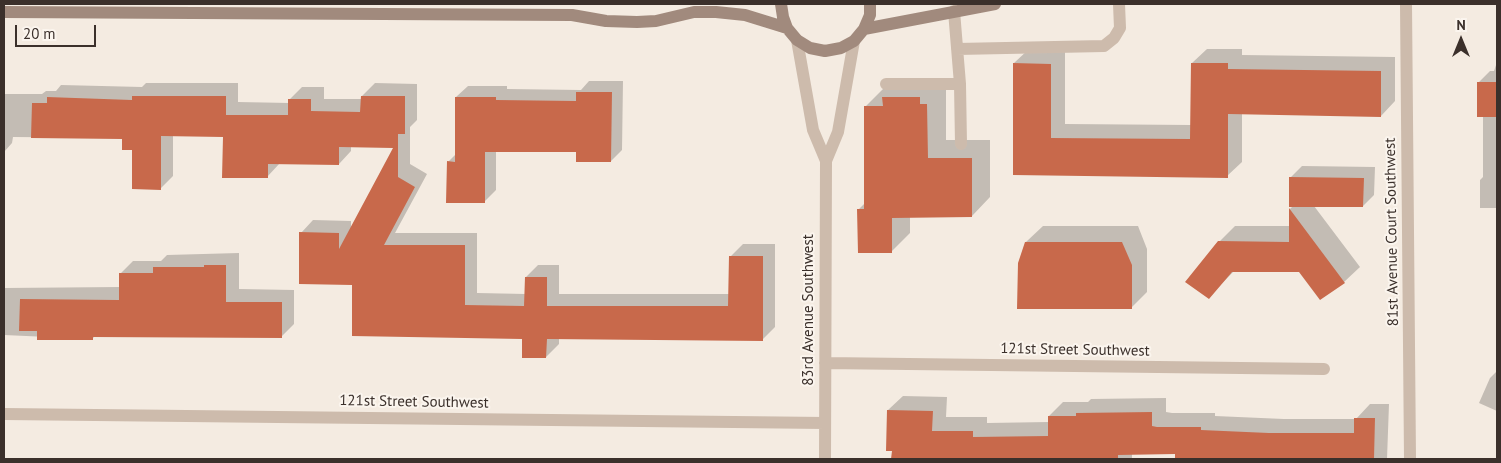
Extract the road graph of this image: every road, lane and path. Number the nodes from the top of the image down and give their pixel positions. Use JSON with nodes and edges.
{"nodes":[{"id":1,"x":781,"y":4,"type":"edge"},
{"id":2,"x":870,"y":4,"type":"edge"},
{"id":3,"x":995,"y":4,"type":"edge"},
{"id":4,"x":1119,"y":4,"type":"edge"},
{"id":5,"x":1406,"y":4,"type":"edge"},
{"id":6,"x":954,"y":11,"type":"junction"},
{"id":7,"x":4,"y":12,"type":"edge"},
{"id":8,"x":787,"y":28,"type":"junction"},
{"id":9,"x":864,"y":29,"type":"junction"},
{"id":10,"x":797,"y":40,"type":"junction"},
{"id":11,"x":854,"y":41,"type":"junction"},
{"id":12,"x":957,"y":49,"type":"junction"},
{"id":13,"x":886,"y":84,"type":"dead end"},
{"id":14,"x":960,"y":84,"type":"junction"},
{"id":15,"x":961,"y":144,"type":"dead end"},
{"id":16,"x":826,"y":161,"type":"junction"},
{"id":17,"x":825,"y":364,"type":"junction"},
{"id":18,"x":1324,"y":369,"type":"dead end"},
{"id":19,"x":4,"y":414,"type":"edge"},
{"id":20,"x":824,"y":423,"type":"junction"},
{"id":21,"x":825,"y":459,"type":"edge"},
{"id":22,"x":1410,"y":459,"type":"edge"}],
"edges":[{"from":1,"to":8,"type":"main road"},
{"from":2,"to":9,"type":"main road"},
{"from":3,"to":6,"type":"main road"},
{"from":4,"to":12,"type":"street"},
{"from":5,"to":22,"type":"street","name":"81st Avenue Court Southwest"},
{"from":6,"to":9,"type":"main road"},
{"from":6,"to":12,"type":"street"},
{"from":7,"to":8,"type":"main road"},
{"from":8,"to":10,"type":"main road"},
{"from":9,"to":11,"type":"main road"},
{"from":10,"to":11,"type":"main road"},
{"from":10,"to":16,"type":"street","name":"83rd Avenue Southwest"},
{"from":11,"to":16,"type":"street","name":"83rd Avenue Southwest"},
{"from":12,"to":14,"type":"street"},
{"from":13,"to":14,"type":"street"},
{"from":14,"to":15,"type":"street"},
{"from":16,"to":17,"type":"street","name":"83rd Avenue Southwest"},
{"from":17,"to":18,"type":"street","name":"121st Street Southwest"},
{"from":17,"to":20,"type":"street","name":"83rd Avenue Southwest"},
{"from":19,"to":20,"type":"street","name":"121st Street Southwest"},
{"from":20,"to":21,"type":"street","name":"83rd Avenue Southwest"}]}
